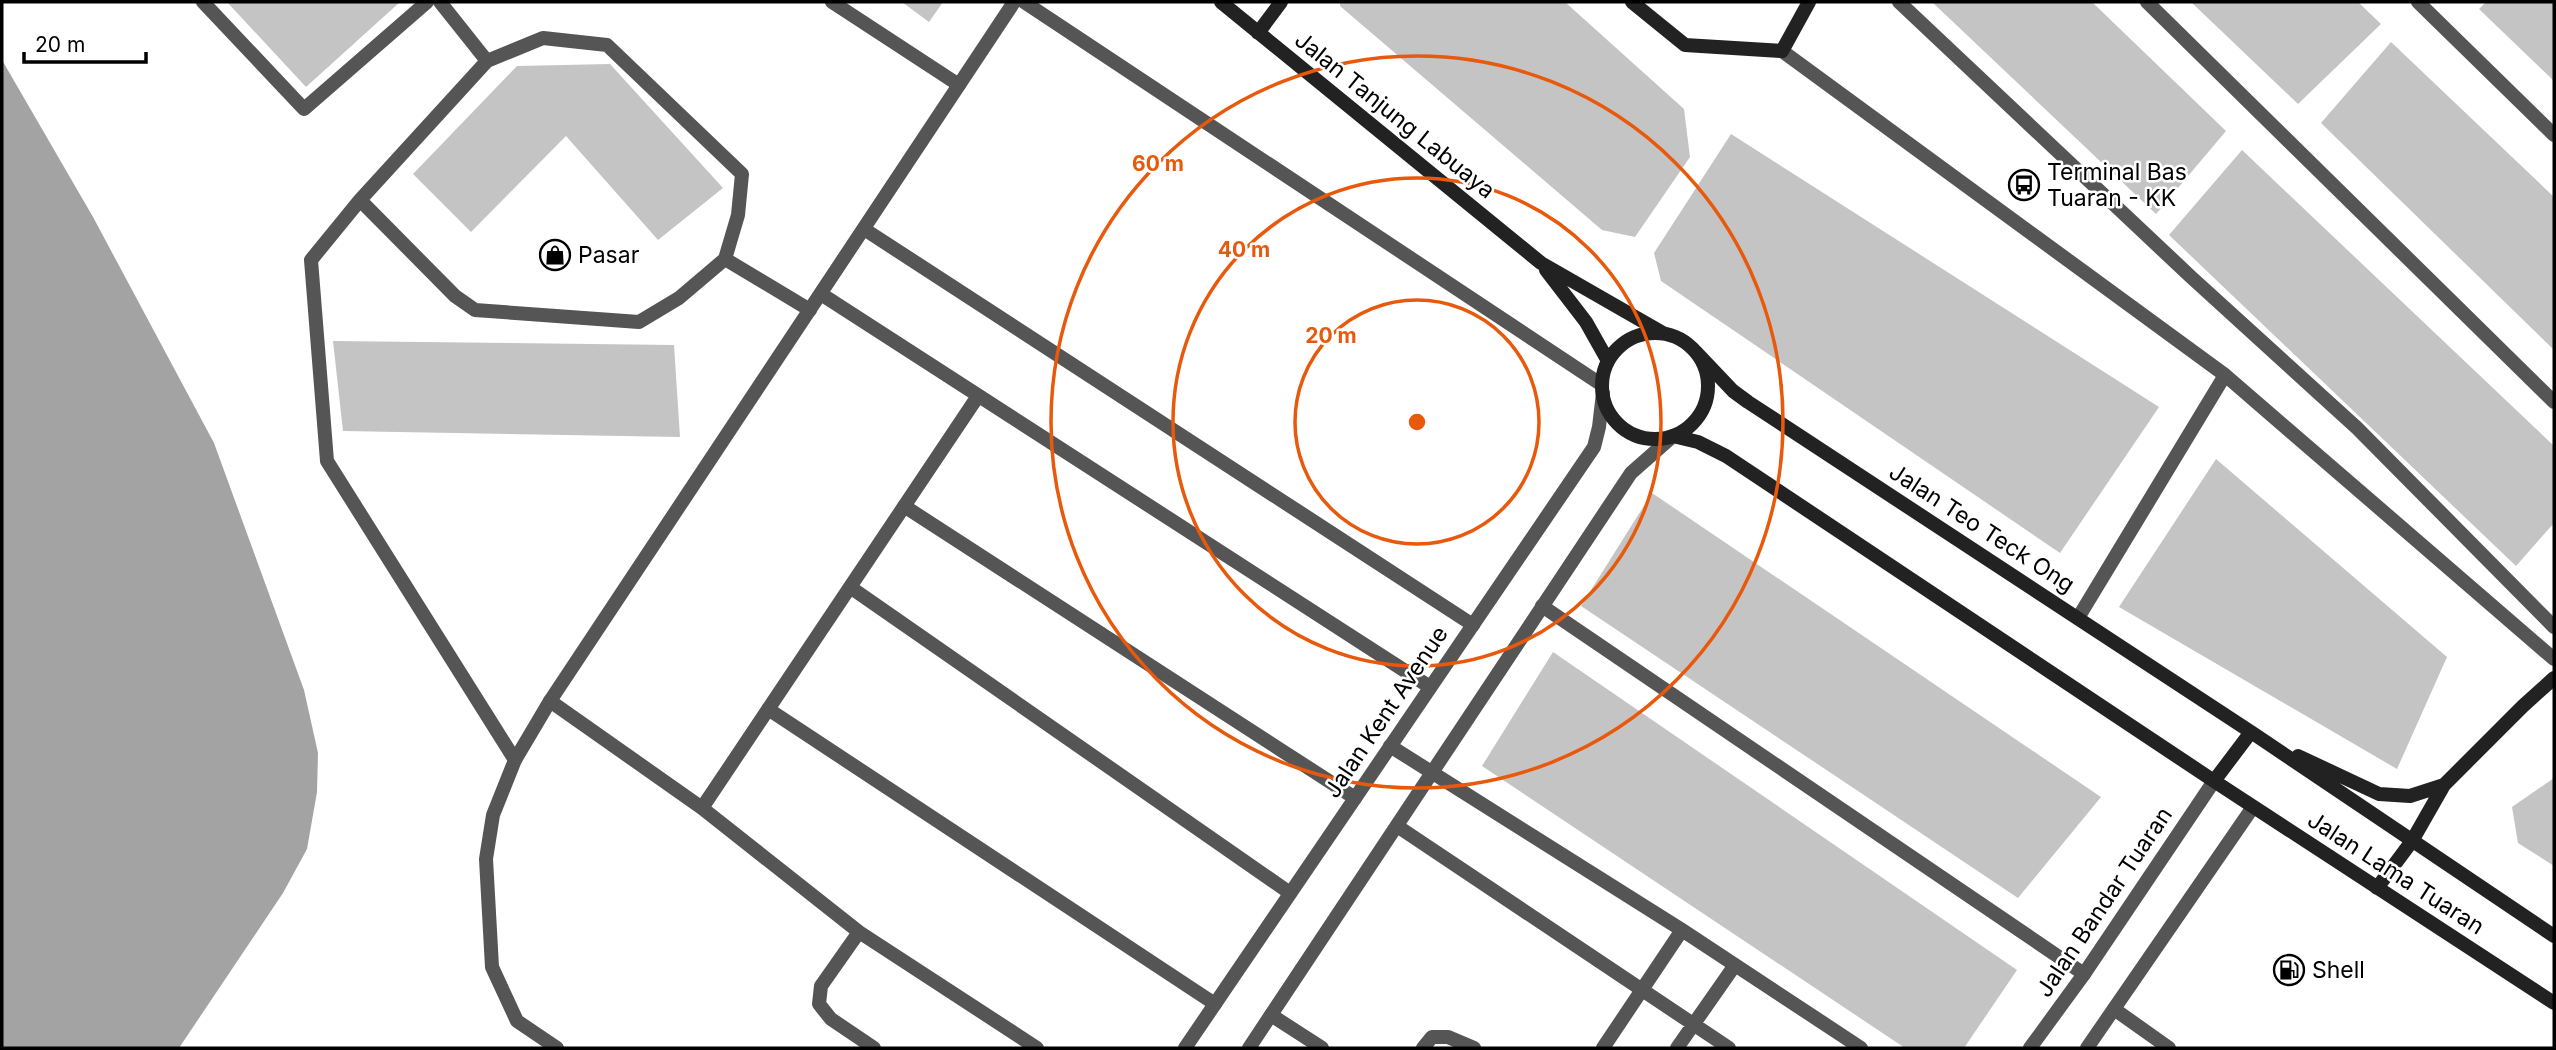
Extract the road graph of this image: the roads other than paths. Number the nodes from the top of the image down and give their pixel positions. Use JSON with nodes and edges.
{"nodes":[{"id":1,"x":203,"y":2,"type":"edge"},
{"id":2,"x":427,"y":2,"type":"edge"},
{"id":3,"x":440,"y":2,"type":"edge"},
{"id":4,"x":832,"y":2,"type":"edge"},
{"id":5,"x":1014,"y":2,"type":"edge"},
{"id":6,"x":1024,"y":2,"type":"edge"},
{"id":7,"x":1221,"y":2,"type":"edge"},
{"id":8,"x":1281,"y":2,"type":"edge"},
{"id":9,"x":1632,"y":2,"type":"edge"},
{"id":10,"x":1809,"y":2,"type":"edge"},
{"id":11,"x":1899,"y":2,"type":"edge"},
{"id":12,"x":2147,"y":2,"type":"edge"},
{"id":13,"x":2418,"y":2,"type":"edge"},
{"id":14,"x":1258,"y":33,"type":"junction"},
{"id":15,"x":1782,"y":51,"type":"junction"},
{"id":16,"x":487,"y":61,"type":"junction"},
{"id":17,"x":959,"y":85,"type":"junction"},
{"id":18,"x":2554,"y":135,"type":"edge"},
{"id":19,"x":360,"y":200,"type":"junction"},
{"id":20,"x":864,"y":229,"type":"junction"},
{"id":21,"x":725,"y":260,"type":"junction"},
{"id":22,"x":1541,"y":263,"type":"junction"},
{"id":23,"x":821,"y":294,"type":"junction"},
{"id":24,"x":810,"y":310,"type":"junction"},
{"id":25,"x":1663,"y":333,"type":"junction"},
{"id":26,"x":1696,"y":352,"type":"junction"},
{"id":27,"x":1608,"y":361,"type":"junction"},
{"id":28,"x":2225,"y":375,"type":"junction"},
{"id":29,"x":1602,"y":389,"type":"junction"},
{"id":30,"x":978,"y":396,"type":"junction"},
{"id":31,"x":2554,"y":402,"type":"edge"},
{"id":32,"x":1673,"y":436,"type":"junction"},
{"id":33,"x":904,"y":506,"type":"junction"},
{"id":34,"x":850,"y":587,"type":"junction"},
{"id":35,"x":1542,"y":606,"type":"junction"},
{"id":36,"x":2078,"y":618,"type":"junction"},
{"id":37,"x":1472,"y":625,"type":"junction"},
{"id":38,"x":2554,"y":628,"type":"edge"},
{"id":39,"x":2554,"y":659,"type":"edge"},
{"id":40,"x":2554,"y":678,"type":"edge"},
{"id":41,"x":1430,"y":687,"type":"junction"},
{"id":42,"x":550,"y":701,"type":"junction"},
{"id":43,"x":768,"y":709,"type":"junction"},
{"id":44,"x":2251,"y":732,"type":"junction"},
{"id":45,"x":2264,"y":741,"type":"junction"},
{"id":46,"x":1390,"y":746,"type":"junction"},
{"id":47,"x":516,"y":760,"type":"junction"},
{"id":48,"x":1431,"y":774,"type":"junction"},
{"id":49,"x":2214,"y":781,"type":"junction"},
{"id":50,"x":2444,"y":786,"type":"junction"},
{"id":51,"x":1355,"y":798,"type":"junction"},
{"id":52,"x":2253,"y":807,"type":"junction"},
{"id":53,"x":702,"y":808,"type":"junction"},
{"id":54,"x":1397,"y":826,"type":"junction"},
{"id":55,"x":2412,"y":841,"type":"junction"},
{"id":56,"x":2377,"y":888,"type":"junction"},
{"id":57,"x":1290,"y":893,"type":"junction"},
{"id":58,"x":1682,"y":930,"type":"junction"},
{"id":59,"x":859,"y":932,"type":"junction"},
{"id":60,"x":2554,"y":936,"type":"edge"},
{"id":61,"x":1735,"y":965,"type":"junction"},
{"id":62,"x":2084,"y":974,"type":"junction"},
{"id":63,"x":1642,"y":990,"type":"junction"},
{"id":64,"x":2554,"y":1003,"type":"edge"},
{"id":65,"x":1215,"y":1004,"type":"junction"},
{"id":66,"x":2114,"y":1009,"type":"junction"},
{"id":67,"x":1271,"y":1015,"type":"junction"},
{"id":68,"x":1693,"y":1024,"type":"junction"},
{"id":69,"x":557,"y":1048,"type":"edge"},
{"id":70,"x":874,"y":1048,"type":"edge"},
{"id":71,"x":1037,"y":1048,"type":"edge"},
{"id":72,"x":1185,"y":1048,"type":"edge"},
{"id":73,"x":1249,"y":1048,"type":"edge"},
{"id":74,"x":1322,"y":1048,"type":"edge"},
{"id":75,"x":1423,"y":1048,"type":"edge"},
{"id":76,"x":1474,"y":1048,"type":"edge"},
{"id":77,"x":1603,"y":1048,"type":"edge"},
{"id":78,"x":1677,"y":1048,"type":"edge"},
{"id":79,"x":1729,"y":1048,"type":"edge"},
{"id":80,"x":1861,"y":1048,"type":"edge"},
{"id":81,"x":2030,"y":1048,"type":"edge"},
{"id":82,"x":2087,"y":1048,"type":"edge"},
{"id":83,"x":2169,"y":1048,"type":"edge"}],
"edges":[{"from":1,"to":2,"type":"street"},
{"from":3,"to":16,"type":"street"},
{"from":4,"to":17,"type":"street"},
{"from":5,"to":17,"type":"street"},
{"from":6,"to":29,"type":"street"},
{"from":7,"to":14,"type":"street","name":"Jalan Tanjung Labuaya"},
{"from":8,"to":14,"type":"street"},
{"from":9,"to":15,"type":"street"},
{"from":10,"to":15,"type":"street"},
{"from":11,"to":38,"type":"street"},
{"from":12,"to":31,"type":"street"},
{"from":13,"to":18,"type":"street"},
{"from":14,"to":22,"type":"street","name":"Jalan Tanjung Labuaya"},
{"from":15,"to":28,"type":"street"},
{"from":16,"to":19,"type":"street"},
{"from":16,"to":21,"type":"street"},
{"from":17,"to":20,"type":"street"},
{"from":19,"to":21,"type":"street"},
{"from":19,"to":47,"type":"street"},
{"from":20,"to":23,"type":"street"},
{"from":20,"to":37,"type":"street"},
{"from":21,"to":24,"type":"street"},
{"from":22,"to":25,"type":"street"},
{"from":22,"to":27,"type":"street"},
{"from":23,"to":24,"type":"street"},
{"from":23,"to":30,"type":"street"},
{"from":24,"to":42,"type":"street"},
{"from":25,"to":26,"type":"street"},
{"from":25,"to":27,"type":"street"},
{"from":26,"to":32,"type":"street"},
{"from":26,"to":36,"type":"street","name":"Jalan Teo Teck Ong"},
{"from":27,"to":29,"type":"street"},
{"from":28,"to":36,"type":"street"},
{"from":28,"to":39,"type":"street"},
{"from":29,"to":32,"type":"street"},
{"from":29,"to":37,"type":"street","name":"Jalan Kent Avenue"},
{"from":30,"to":33,"type":"street"},
{"from":30,"to":41,"type":"street"},
{"from":32,"to":35,"type":"street"},
{"from":32,"to":49,"type":"street"},
{"from":33,"to":34,"type":"street"},
{"from":33,"to":51,"type":"street"},
{"from":34,"to":43,"type":"street"},
{"from":34,"to":57,"type":"street"},
{"from":35,"to":48,"type":"street"},
{"from":35,"to":62,"type":"street"},
{"from":36,"to":44,"type":"street","name":"Jalan Teo Teck Ong"},
{"from":37,"to":41,"type":"street","name":"Jalan Kent Avenue"},
{"from":40,"to":50,"type":"street"},
{"from":41,"to":46,"type":"street","name":"Jalan Kent Avenue"},
{"from":42,"to":47,"type":"street"},
{"from":42,"to":53,"type":"street"},
{"from":43,"to":53,"type":"street"},
{"from":43,"to":65,"type":"street"},
{"from":44,"to":45,"type":"street","name":"Jalan Teo Teck Ong"},
{"from":44,"to":49,"type":"street"},
{"from":45,"to":50,"type":"street"},
{"from":45,"to":55,"type":"street","name":"Jalan Lama Tuaran"},
{"from":46,"to":48,"type":"street"},
{"from":46,"to":51,"type":"street","name":"Jalan Kent Avenue"},
{"from":47,"to":69,"type":"street"},
{"from":48,"to":54,"type":"street"},
{"from":48,"to":58,"type":"street"},
{"from":49,"to":52,"type":"street","name":"Jalan Lama Tuaran"},
{"from":49,"to":62,"type":"street","name":"Jalan Bandar Tuaran"},
{"from":50,"to":55,"type":"street"},
{"from":51,"to":57,"type":"street","name":"Jalan Kent Avenue"},
{"from":52,"to":56,"type":"street","name":"Jalan Lama Tuaran"},
{"from":52,"to":66,"type":"street"},
{"from":53,"to":59,"type":"street"},
{"from":54,"to":63,"type":"street"},
{"from":54,"to":67,"type":"street"},
{"from":55,"to":56,"type":"street"},
{"from":55,"to":60,"type":"street","name":"Jalan Lama Tuaran"},
{"from":56,"to":64,"type":"street","name":"Jalan Lama Tuaran"},
{"from":57,"to":65,"type":"street","name":"Jalan Kent Avenue"},
{"from":58,"to":61,"type":"street"},
{"from":58,"to":63,"type":"street"},
{"from":59,"to":70,"type":"street"},
{"from":59,"to":71,"type":"street"},
{"from":61,"to":68,"type":"street"},
{"from":61,"to":80,"type":"street"},
{"from":62,"to":81,"type":"street","name":"Jalan Bandar Tuaran"},
{"from":63,"to":68,"type":"street"},
{"from":63,"to":77,"type":"street"},
{"from":65,"to":72,"type":"street","name":"Jalan Kent Avenue"},
{"from":66,"to":82,"type":"street"},
{"from":66,"to":83,"type":"street"},
{"from":67,"to":73,"type":"street"},
{"from":67,"to":74,"type":"street"},
{"from":68,"to":78,"type":"street"},
{"from":68,"to":79,"type":"street"},
{"from":75,"to":76,"type":"street"}]}
